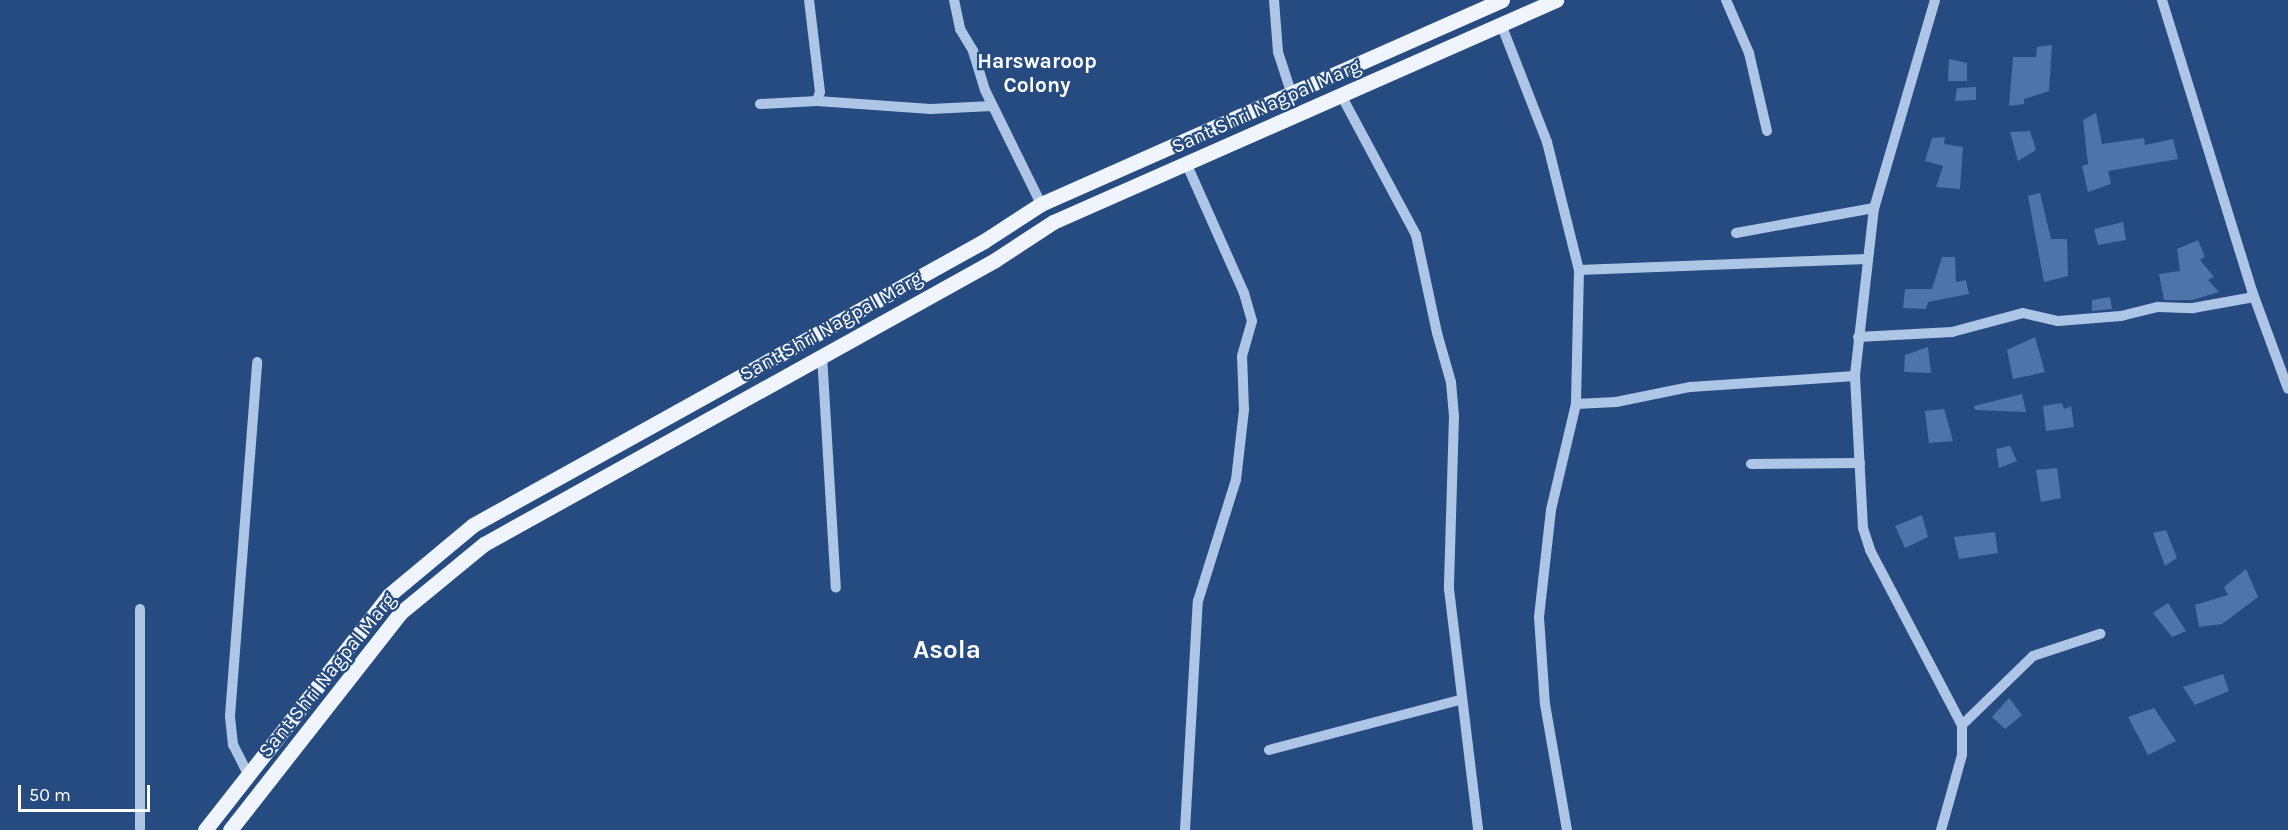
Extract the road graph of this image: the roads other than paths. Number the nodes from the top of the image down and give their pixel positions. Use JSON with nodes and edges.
{"nodes":[{"id":1,"x":809,"y":0,"type":"edge"},
{"id":2,"x":954,"y":0,"type":"edge"},
{"id":3,"x":1274,"y":0,"type":"edge"},
{"id":4,"x":1502,"y":0,"type":"edge"},
{"id":5,"x":1556,"y":0,"type":"edge"},
{"id":6,"x":1726,"y":0,"type":"edge"},
{"id":7,"x":1935,"y":0,"type":"edge"},
{"id":8,"x":2162,"y":0,"type":"edge"},
{"id":9,"x":1501,"y":24,"type":"junction"},
{"id":10,"x":1292,"y":95,"type":"junction"},
{"id":11,"x":1341,"y":95,"type":"junction"},
{"id":12,"x":817,"y":101,"type":"junction"},
{"id":13,"x":760,"y":104,"type":"dead end"},
{"id":14,"x":992,"y":106,"type":"junction"},
{"id":15,"x":1767,"y":131,"type":"dead end"},
{"id":16,"x":1187,"y":165,"type":"junction"},
{"id":17,"x":1041,"y":204,"type":"junction"},
{"id":18,"x":1874,"y":208,"type":"junction"},
{"id":19,"x":1736,"y":233,"type":"dead end"},
{"id":20,"x":1867,"y":259,"type":"junction"},
{"id":21,"x":1579,"y":270,"type":"junction"},
{"id":22,"x":2254,"y":297,"type":"junction"},
{"id":23,"x":1858,"y":337,"type":"junction"},
{"id":24,"x":822,"y":355,"type":"junction"},
{"id":25,"x":257,"y":362,"type":"dead end"},
{"id":26,"x":1855,"y":376,"type":"junction"},
{"id":27,"x":2288,"y":389,"type":"edge"},
{"id":28,"x":1576,"y":404,"type":"junction"},
{"id":29,"x":1860,"y":463,"type":"junction"},
{"id":30,"x":1751,"y":464,"type":"dead end"},
{"id":31,"x":836,"y":588,"type":"dead end"},
{"id":32,"x":140,"y":609,"type":"dead end"},
{"id":33,"x":2100,"y":634,"type":"dead end"},
{"id":34,"x":1460,"y":700,"type":"junction"},
{"id":35,"x":1962,"y":725,"type":"junction"},
{"id":36,"x":1269,"y":750,"type":"dead end"},
{"id":37,"x":248,"y":774,"type":"junction"},
{"id":38,"x":140,"y":830,"type":"edge"},
{"id":39,"x":205,"y":830,"type":"edge"},
{"id":40,"x":230,"y":830,"type":"edge"},
{"id":41,"x":1185,"y":830,"type":"edge"},
{"id":42,"x":1478,"y":830,"type":"edge"},
{"id":43,"x":1567,"y":830,"type":"edge"},
{"id":44,"x":1941,"y":830,"type":"edge"}],
"edges":[{"from":1,"to":12,"type":"street"},
{"from":2,"to":14,"type":"street"},
{"from":3,"to":10,"type":"street"},
{"from":4,"to":10,"type":"main road","name":"Sant Shri Nagpal Marg"},
{"from":5,"to":9,"type":"main road","name":"Sant Shri Nagpal Marg"},
{"from":6,"to":15,"type":"street"},
{"from":7,"to":18,"type":"street"},
{"from":8,"to":22,"type":"street"},
{"from":9,"to":11,"type":"main road","name":"Sant Shri Nagpal Marg"},
{"from":9,"to":21,"type":"street"},
{"from":10,"to":17,"type":"main road","name":"Sant Shri Nagpal Marg"},
{"from":11,"to":16,"type":"main road","name":"Sant Shri Nagpal Marg"},
{"from":11,"to":34,"type":"street"},
{"from":12,"to":13,"type":"street"},
{"from":12,"to":14,"type":"street"},
{"from":14,"to":17,"type":"street"},
{"from":16,"to":24,"type":"main road","name":"Sant Shri Nagpal Marg"},
{"from":16,"to":41,"type":"street"},
{"from":17,"to":37,"type":"main road","name":"Sant Shri Nagpal Marg"},
{"from":18,"to":19,"type":"street"},
{"from":18,"to":20,"type":"street"},
{"from":20,"to":21,"type":"street"},
{"from":20,"to":23,"type":"street"},
{"from":21,"to":28,"type":"street"},
{"from":22,"to":23,"type":"street"},
{"from":22,"to":27,"type":"street"},
{"from":23,"to":26,"type":"street"},
{"from":24,"to":31,"type":"street"},
{"from":24,"to":40,"type":"main road","name":"Sant Shri Nagpal Marg"},
{"from":25,"to":37,"type":"street"},
{"from":26,"to":28,"type":"street"},
{"from":26,"to":29,"type":"street"},
{"from":28,"to":43,"type":"street"},
{"from":29,"to":30,"type":"street"},
{"from":29,"to":35,"type":"street"},
{"from":32,"to":38,"type":"street"},
{"from":33,"to":35,"type":"street"},
{"from":34,"to":36,"type":"street"},
{"from":34,"to":42,"type":"street"},
{"from":35,"to":44,"type":"street"},
{"from":37,"to":39,"type":"main road","name":"Sant Shri Nagpal Marg"}]}
